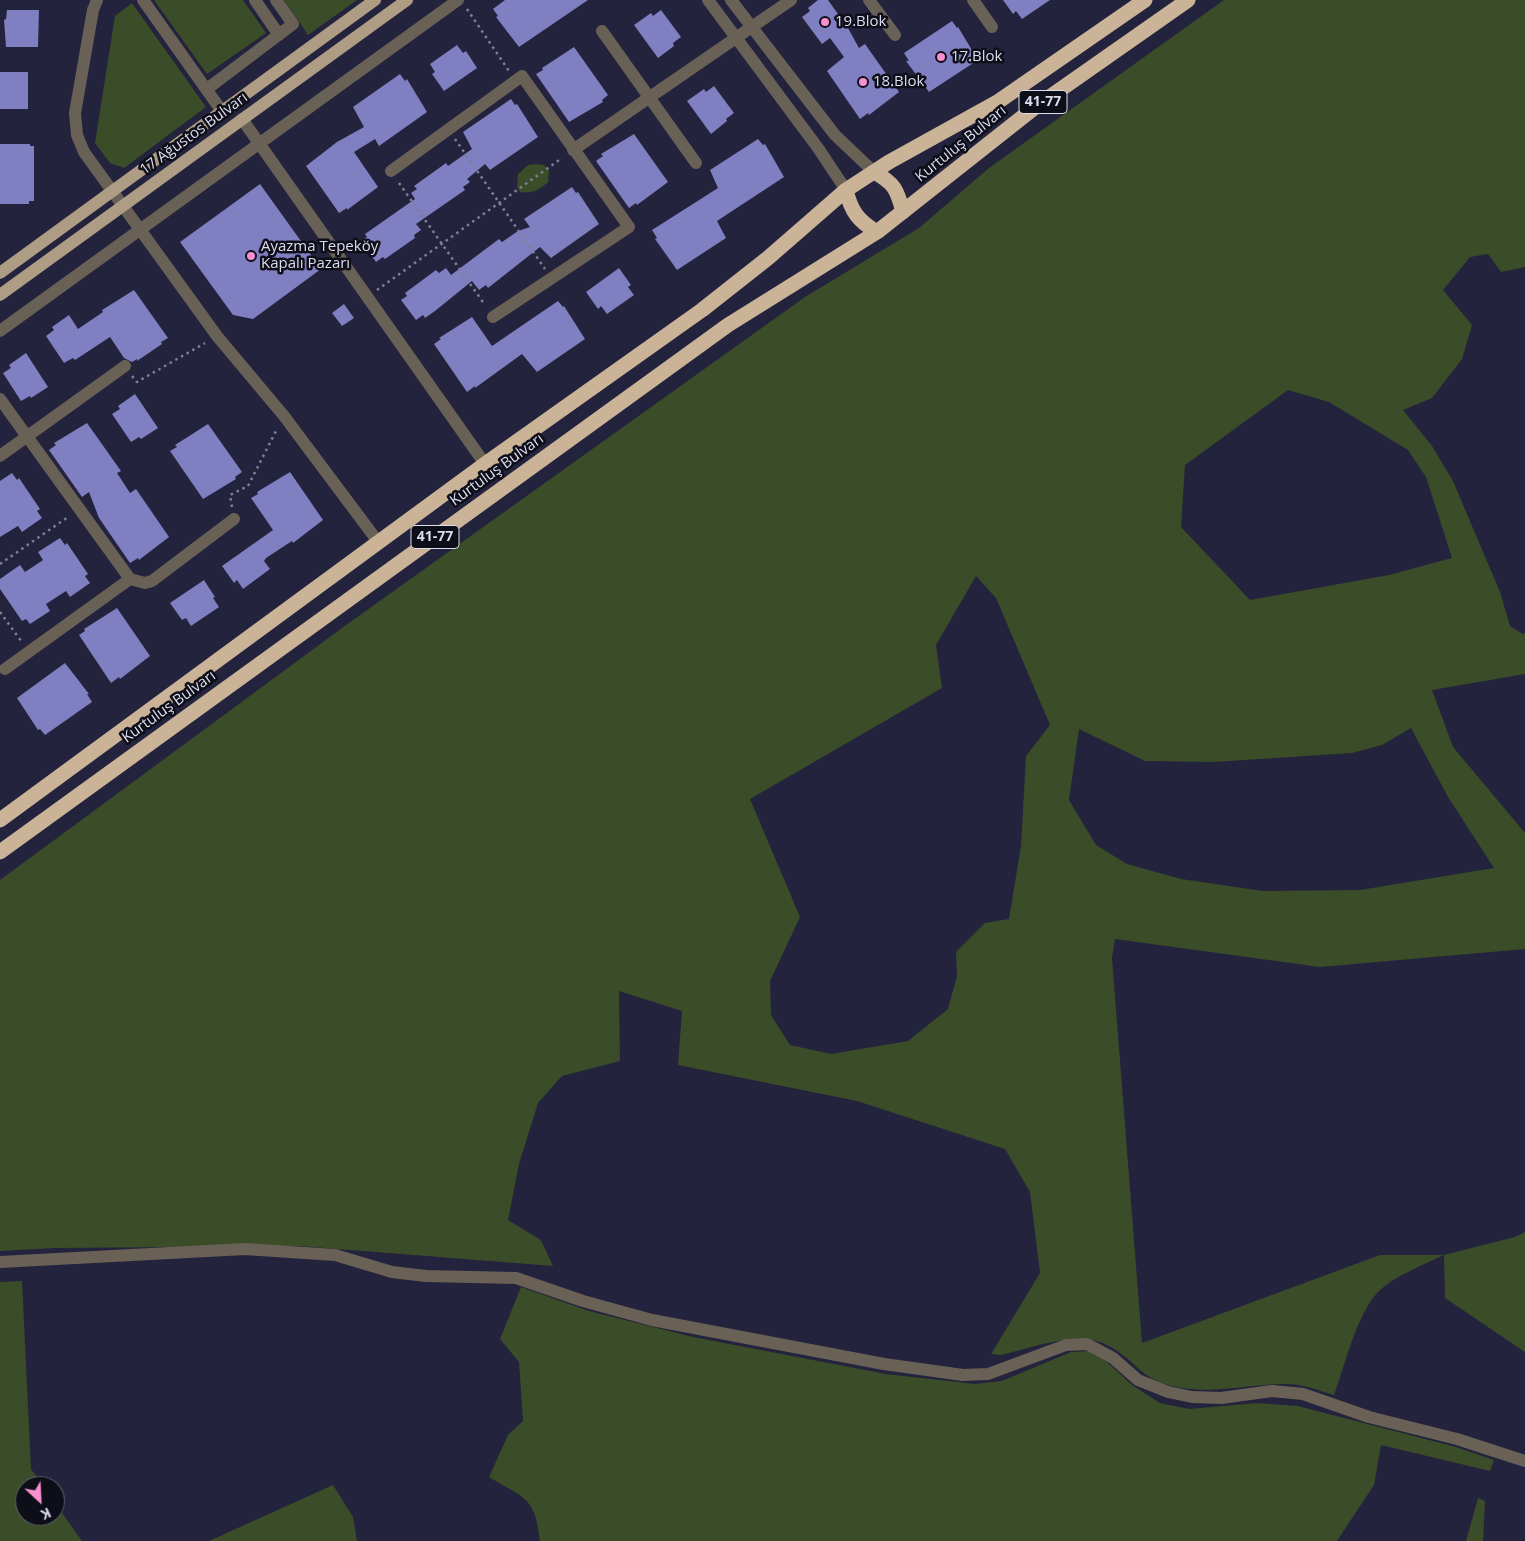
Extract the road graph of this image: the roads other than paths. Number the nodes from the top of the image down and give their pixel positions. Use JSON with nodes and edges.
{"nodes":[{"id":1,"x":97,"y":0,"type":"edge"},
{"id":2,"x":144,"y":0,"type":"edge"},
{"id":3,"x":255,"y":0,"type":"edge"},
{"id":4,"x":276,"y":0,"type":"edge"},
{"id":5,"x":375,"y":0,"type":"edge"},
{"id":6,"x":407,"y":0,"type":"edge"},
{"id":7,"x":708,"y":0,"type":"edge"},
{"id":8,"x":731,"y":0,"type":"edge"},
{"id":9,"x":790,"y":0,"type":"edge"},
{"id":10,"x":869,"y":0,"type":"edge"},
{"id":11,"x":973,"y":0,"type":"edge"},
{"id":12,"x":1145,"y":0,"type":"edge"},
{"id":13,"x":1188,"y":0,"type":"edge"},
{"id":14,"x":462,"y":4,"type":"edge"},
{"id":15,"x":992,"y":26,"type":"dead end"},
{"id":16,"x":751,"y":27,"type":"junction"},
{"id":17,"x":602,"y":31,"type":"dead end"},
{"id":18,"x":279,"y":35,"type":"junction"},
{"id":19,"x":895,"y":35,"type":"dead end"},
{"id":20,"x":736,"y":38,"type":"junction"},
{"id":21,"x":207,"y":89,"type":"junction"},
{"id":22,"x":650,"y":96,"type":"junction"},
{"id":23,"x":221,"y":110,"type":"junction"},
{"id":24,"x":242,"y":119,"type":"junction"},
{"id":25,"x":259,"y":144,"type":"junction"},
{"id":26,"x":573,"y":150,"type":"junction"},
{"id":27,"x":696,"y":163,"type":"dead end"},
{"id":28,"x":391,"y":171,"type":"road end"},
{"id":29,"x":874,"y":172,"type":"junction"},
{"id":30,"x":846,"y":190,"type":"junction"},
{"id":31,"x":112,"y":191,"type":"junction"},
{"id":32,"x":123,"y":206,"type":"junction"},
{"id":33,"x":903,"y":212,"type":"junction"},
{"id":34,"x":141,"y":229,"type":"junction"},
{"id":35,"x":877,"y":232,"type":"junction"},
{"id":36,"x":0,"y":272,"type":"edge"},
{"id":37,"x":0,"y":295,"type":"edge"},
{"id":38,"x":493,"y":317,"type":"road end"},
{"id":39,"x":0,"y":331,"type":"edge"},
{"id":40,"x":125,"y":366,"type":"road end"},
{"id":41,"x":0,"y":399,"type":"edge"},
{"id":42,"x":27,"y":437,"type":"junction"},
{"id":43,"x":0,"y":456,"type":"edge"},
{"id":44,"x":485,"y":464,"type":"junction"},
{"id":45,"x":234,"y":519,"type":"road end"},
{"id":46,"x":379,"y":543,"type":"junction"},
{"id":47,"x":130,"y":579,"type":"junction"},
{"id":48,"x":5,"y":669,"type":"dead end"},
{"id":49,"x":0,"y":820,"type":"edge"},
{"id":50,"x":0,"y":852,"type":"edge"},
{"id":51,"x":0,"y":1262,"type":"edge"},
{"id":52,"x":1525,"y":1462,"type":"edge"}],
"edges":[{"from":1,"to":31,"type":"street"},
{"from":2,"to":21,"type":"street"},
{"from":3,"to":18,"type":"street"},
{"from":4,"to":18,"type":"street"},
{"from":5,"to":23,"type":"main road","name":"17 Ağustos Bulvarı"},
{"from":6,"to":24,"type":"main road","name":"17 Ağustos Bulvarı"},
{"from":7,"to":20,"type":"street"},
{"from":8,"to":16,"type":"street"},
{"from":9,"to":16,"type":"street"},
{"from":10,"to":19,"type":"street"},
{"from":11,"to":15,"type":"street"},
{"from":12,"to":29,"type":"highway","name":"Kurtuluş Bulvarı","number":"41-77"},
{"from":13,"to":33,"type":"highway","name":"Kurtuluş Bulvarı","number":"41-77"},
{"from":14,"to":25,"type":"street"},
{"from":16,"to":20,"type":"street"},
{"from":16,"to":29,"type":"street"},
{"from":17,"to":22,"type":"street"},
{"from":18,"to":21,"type":"street"},
{"from":20,"to":22,"type":"street"},
{"from":20,"to":30,"type":"street"},
{"from":21,"to":23,"type":"street"},
{"from":22,"to":26,"type":"street"},
{"from":22,"to":27,"type":"street"},
{"from":23,"to":31,"type":"main road","name":"17 Ağustos Bulvarı"},
{"from":24,"to":25,"type":"street"},
{"from":24,"to":32,"type":"main road","name":"17 Ağustos Bulvarı"},
{"from":25,"to":34,"type":"street"},
{"from":25,"to":44,"type":"street"},
{"from":26,"to":28,"type":"street"},
{"from":26,"to":38,"type":"street"},
{"from":29,"to":30,"type":"highway"},
{"from":29,"to":33,"type":"highway"},
{"from":30,"to":35,"type":"highway"},
{"from":30,"to":44,"type":"highway","name":"Kurtuluş Bulvarı","number":"41-77"},
{"from":31,"to":32,"type":"street"},
{"from":31,"to":36,"type":"main road","name":"17 Ağustos Bulvarı"},
{"from":32,"to":34,"type":"street"},
{"from":32,"to":37,"type":"main road","name":"17 Ağustos Bulvarı"},
{"from":33,"to":35,"type":"highway"},
{"from":34,"to":39,"type":"street"},
{"from":34,"to":46,"type":"street"},
{"from":35,"to":50,"type":"highway","name":"Kurtuluş Bulvarı","number":"41-77"},
{"from":40,"to":42,"type":"street"},
{"from":41,"to":42,"type":"street"},
{"from":42,"to":43,"type":"street"},
{"from":42,"to":47,"type":"street"},
{"from":44,"to":46,"type":"highway","name":"Kurtuluş Bulvarı","number":"41-77"},
{"from":45,"to":47,"type":"street"},
{"from":46,"to":49,"type":"highway","name":"Kurtuluş Bulvarı","number":"41-77"},
{"from":47,"to":48,"type":"street"},
{"from":51,"to":52,"type":"street"}]}
